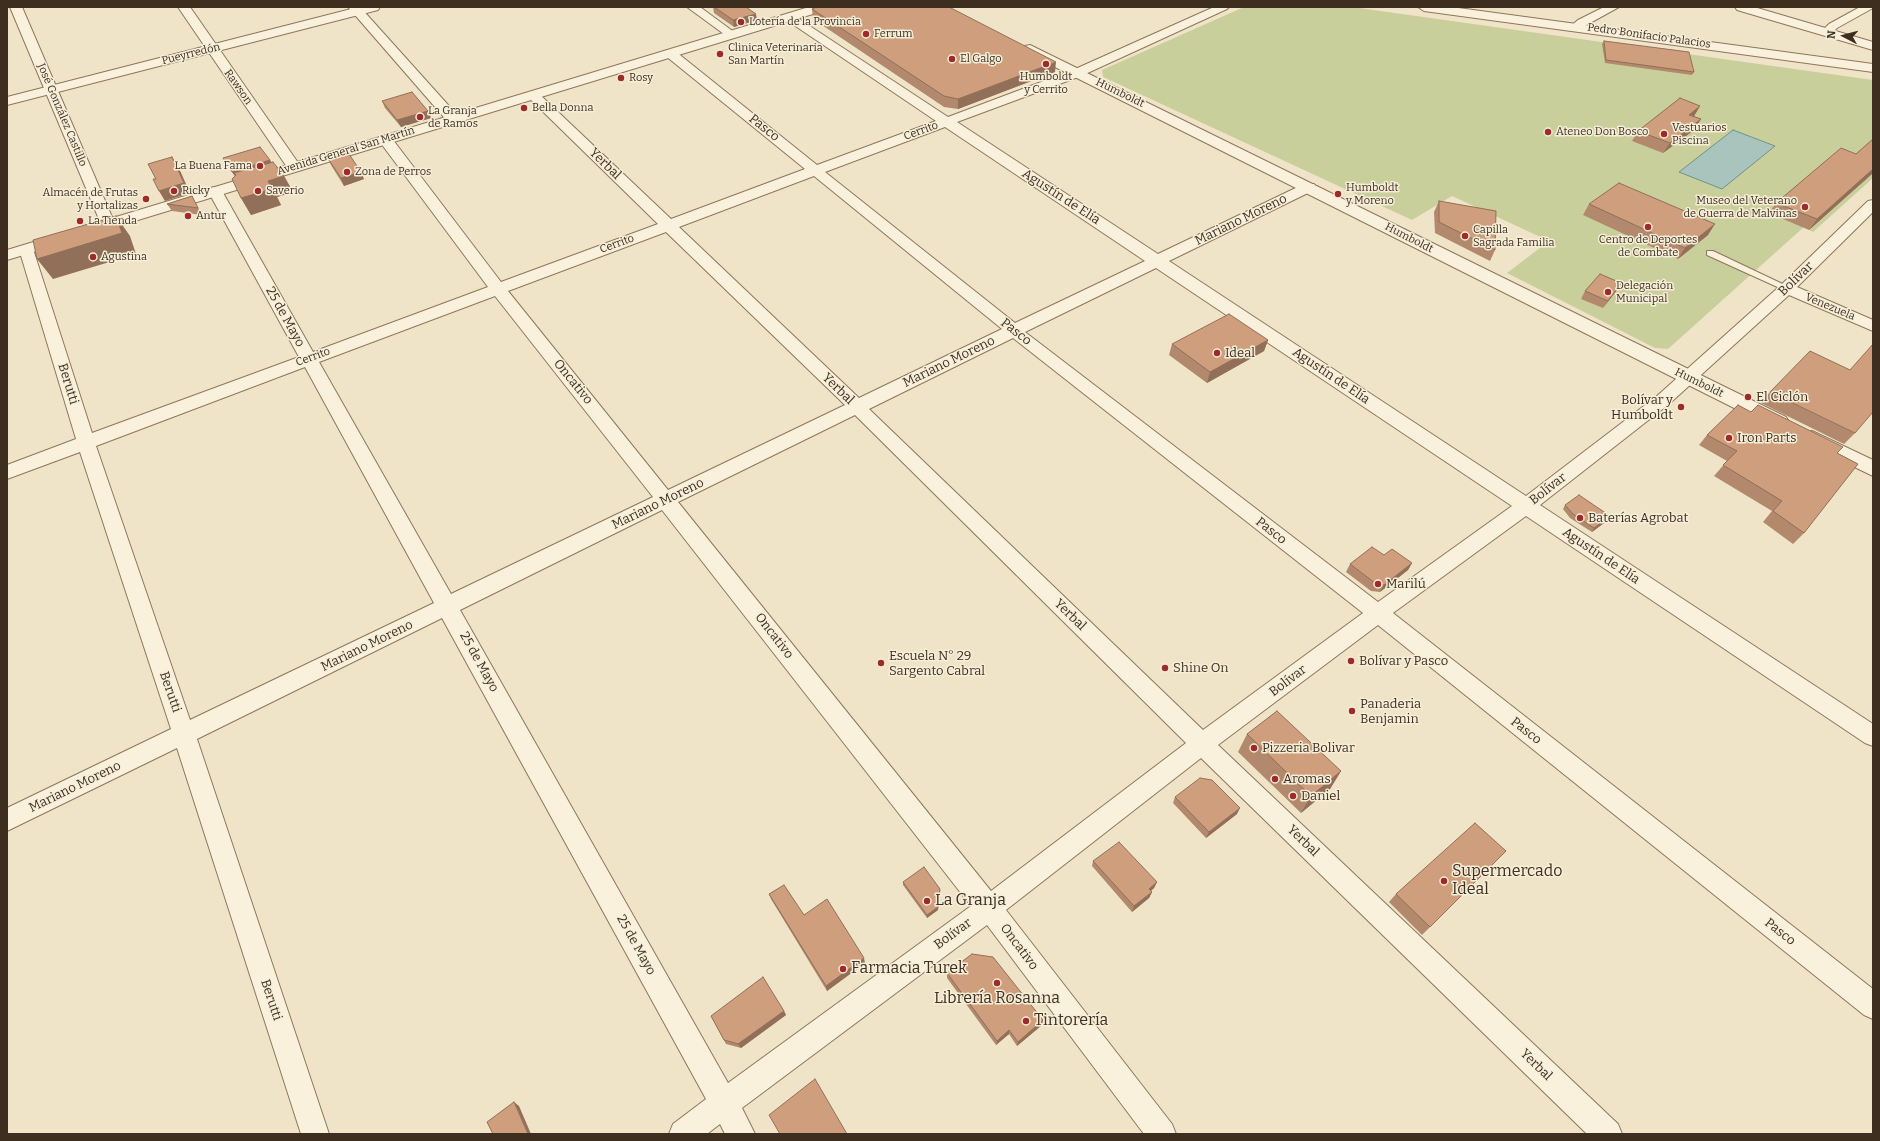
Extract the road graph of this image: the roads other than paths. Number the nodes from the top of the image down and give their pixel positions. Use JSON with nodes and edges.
{"nodes":[{"id":1,"x":16,"y":7,"type":"edge"},
{"id":2,"x":184,"y":7,"type":"edge"},
{"id":3,"x":374,"y":7,"type":"edge"},
{"id":4,"x":693,"y":7,"type":"edge"},
{"id":5,"x":822,"y":7,"type":"edge"},
{"id":6,"x":1224,"y":7,"type":"edge"},
{"id":7,"x":1424,"y":7,"type":"edge"},
{"id":8,"x":1613,"y":7,"type":"edge"},
{"id":9,"x":1741,"y":7,"type":"edge"},
{"id":10,"x":1868,"y":7,"type":"edge"},
{"id":11,"x":355,"y":9,"type":"edge"},
{"id":12,"x":789,"y":17,"type":"junction"},
{"id":13,"x":1577,"y":26,"type":"junction"},
{"id":14,"x":1827,"y":32,"type":"junction"},
{"id":15,"x":732,"y":36,"type":"junction"},
{"id":16,"x":1022,"y":45,"type":"edge"},
{"id":17,"x":1873,"y":46,"type":"edge"},
{"id":18,"x":211,"y":49,"type":"junction"},
{"id":19,"x":671,"y":54,"type":"junction"},
{"id":20,"x":1873,"y":68,"type":"edge"},
{"id":21,"x":1078,"y":73,"type":"junction"},
{"id":22,"x":51,"y":90,"type":"junction"},
{"id":23,"x":533,"y":95,"type":"junction"},
{"id":24,"x":7,"y":101,"type":"edge"},
{"id":25,"x":453,"y":119,"type":"junction"},
{"id":26,"x":947,"y":121,"type":"junction"},
{"id":27,"x":385,"y":140,"type":"junction"},
{"id":28,"x":294,"y":167,"type":"junction"},
{"id":29,"x":816,"y":170,"type":"junction"},
{"id":30,"x":1308,"y":187,"type":"junction"},
{"id":31,"x":215,"y":191,"type":"junction"},
{"id":32,"x":1871,"y":208,"type":"edge"},
{"id":33,"x":108,"y":224,"type":"junction"},
{"id":34,"x":668,"y":225,"type":"junction"},
{"id":35,"x":17,"y":252,"type":"edge"},
{"id":36,"x":1710,"y":253,"type":"dead end"},
{"id":37,"x":1158,"y":261,"type":"junction"},
{"id":38,"x":1787,"y":288,"type":"junction"},
{"id":39,"x":498,"y":289,"type":"junction"},
{"id":40,"x":1873,"y":326,"type":"edge"},
{"id":41,"x":1014,"y":331,"type":"junction"},
{"id":42,"x":309,"y":359,"type":"junction"},
{"id":43,"x":1688,"y":377,"type":"junction"},
{"id":44,"x":857,"y":407,"type":"junction"},
{"id":45,"x":86,"y":443,"type":"junction"},
{"id":46,"x":1873,"y":469,"type":"edge"},
{"id":47,"x":7,"y":472,"type":"edge"},
{"id":48,"x":667,"y":500,"type":"junction"},
{"id":49,"x":1526,"y":506,"type":"junction"},
{"id":50,"x":448,"y":606,"type":"junction"},
{"id":51,"x":1378,"y":613,"type":"junction"},
{"id":52,"x":184,"y":735,"type":"junction"},
{"id":53,"x":1873,"y":736,"type":"edge"},
{"id":54,"x":1202,"y":744,"type":"junction"},
{"id":55,"x":7,"y":820,"type":"edge"},
{"id":56,"x":988,"y":908,"type":"junction"},
{"id":57,"x":1873,"y":1006,"type":"edge"},
{"id":58,"x":724,"y":1103,"type":"junction"},
{"id":59,"x":315,"y":1134,"type":"edge"},
{"id":60,"x":683,"y":1134,"type":"edge"},
{"id":61,"x":741,"y":1134,"type":"edge"},
{"id":62,"x":1162,"y":1134,"type":"edge"},
{"id":63,"x":1608,"y":1134,"type":"edge"}],
"edges":[{"from":1,"to":22,"type":"street","name":"José González Castillo"},
{"from":2,"to":18,"type":"street","name":"Rawson"},
{"from":3,"to":11,"type":"street","name":"Pueyrredón"},
{"from":4,"to":15,"type":"street"},
{"from":5,"to":12,"type":"street","name":"Avenida General San Martín"},
{"from":6,"to":21,"type":"street","name":"Cerrito"},
{"from":7,"to":13,"type":"street","name":"Pedro Bonifacio Palacios"},
{"from":8,"to":13,"type":"street"},
{"from":9,"to":14,"type":"street"},
{"from":10,"to":14,"type":"street"},
{"from":11,"to":18,"type":"street","name":"Pueyrredón"},
{"from":11,"to":25,"type":"street"},
{"from":12,"to":15,"type":"street","name":"Avenida General San Martín"},
{"from":12,"to":26,"type":"street","name":"Agustín de Elía"},
{"from":13,"to":20,"type":"street","name":"Pedro Bonifacio Palacios"},
{"from":14,"to":17,"type":"street"},
{"from":15,"to":19,"type":"street","name":"Avenida General San Martín"},
{"from":16,"to":21,"type":"street","name":"Humboldt"},
{"from":18,"to":22,"type":"street","name":"Pueyrredón"},
{"from":18,"to":28,"type":"street","name":"Rawson"},
{"from":19,"to":23,"type":"street","name":"Avenida General San Martín"},
{"from":19,"to":29,"type":"street","name":"Pasco"},
{"from":21,"to":26,"type":"street","name":"Cerrito"},
{"from":21,"to":30,"type":"street","name":"Humboldt"},
{"from":22,"to":24,"type":"street","name":"Pueyrredón"},
{"from":22,"to":33,"type":"street","name":"José González Castillo"},
{"from":23,"to":25,"type":"street","name":"Avenida General San Martín"},
{"from":23,"to":34,"type":"street","name":"Yerbal"},
{"from":25,"to":27,"type":"street","name":"Avenida General San Martín"},
{"from":26,"to":29,"type":"street","name":"Cerrito"},
{"from":26,"to":37,"type":"street","name":"Agustín de Elía"},
{"from":27,"to":28,"type":"street","name":"Avenida General San Martín"},
{"from":27,"to":39,"type":"street","name":"Oncativo"},
{"from":28,"to":31,"type":"street","name":"Avenida General San Martín"},
{"from":29,"to":34,"type":"street","name":"Cerrito"},
{"from":29,"to":41,"type":"street","name":"Pasco"},
{"from":30,"to":37,"type":"street","name":"Mariano Moreno"},
{"from":30,"to":43,"type":"street","name":"Humboldt"},
{"from":31,"to":33,"type":"street","name":"Avenida General San Martín"},
{"from":31,"to":42,"type":"street","name":"25 de Mayo"},
{"from":32,"to":38,"type":"street","name":"Bolívar"},
{"from":33,"to":35,"type":"street","name":"Avenida General San Martín"},
{"from":34,"to":39,"type":"street","name":"Cerrito"},
{"from":34,"to":44,"type":"street","name":"Yerbal"},
{"from":35,"to":45,"type":"street","name":"Berutti"},
{"from":36,"to":38,"type":"lane"},
{"from":37,"to":41,"type":"street","name":"Mariano Moreno"},
{"from":37,"to":49,"type":"street","name":"Agustín de Elía"},
{"from":38,"to":40,"type":"street","name":"Venezuela"},
{"from":38,"to":43,"type":"street","name":"Bolívar"},
{"from":39,"to":42,"type":"street","name":"Cerrito"},
{"from":39,"to":48,"type":"street","name":"Oncativo"},
{"from":41,"to":44,"type":"street","name":"Mariano Moreno"},
{"from":41,"to":51,"type":"street","name":"Pasco"},
{"from":42,"to":45,"type":"street","name":"Cerrito"},
{"from":42,"to":50,"type":"street","name":"25 de Mayo"},
{"from":43,"to":46,"type":"street","name":"Humboldt"},
{"from":43,"to":49,"type":"street","name":"Bolívar"},
{"from":44,"to":48,"type":"street","name":"Mariano Moreno"},
{"from":44,"to":54,"type":"street","name":"Yerbal"},
{"from":45,"to":47,"type":"street","name":"Cerrito"},
{"from":45,"to":52,"type":"street","name":"Berutti"},
{"from":48,"to":50,"type":"street","name":"Mariano Moreno"},
{"from":48,"to":56,"type":"street","name":"Oncativo"},
{"from":49,"to":51,"type":"street","name":"Bolívar"},
{"from":49,"to":53,"type":"street","name":"Agustín de Elía"},
{"from":50,"to":52,"type":"street","name":"Mariano Moreno"},
{"from":50,"to":58,"type":"street","name":"25 de Mayo"},
{"from":51,"to":54,"type":"street","name":"Bolívar"},
{"from":51,"to":57,"type":"street","name":"Pasco"},
{"from":52,"to":55,"type":"street","name":"Mariano Moreno"},
{"from":52,"to":59,"type":"street","name":"Berutti"},
{"from":54,"to":56,"type":"street","name":"Bolívar"},
{"from":54,"to":63,"type":"street","name":"Yerbal"},
{"from":56,"to":58,"type":"street","name":"Bolívar"},
{"from":56,"to":62,"type":"street","name":"Oncativo"},
{"from":58,"to":60,"type":"street","name":"Bolívar"},
{"from":58,"to":61,"type":"street","name":"25 de Mayo"}]}
